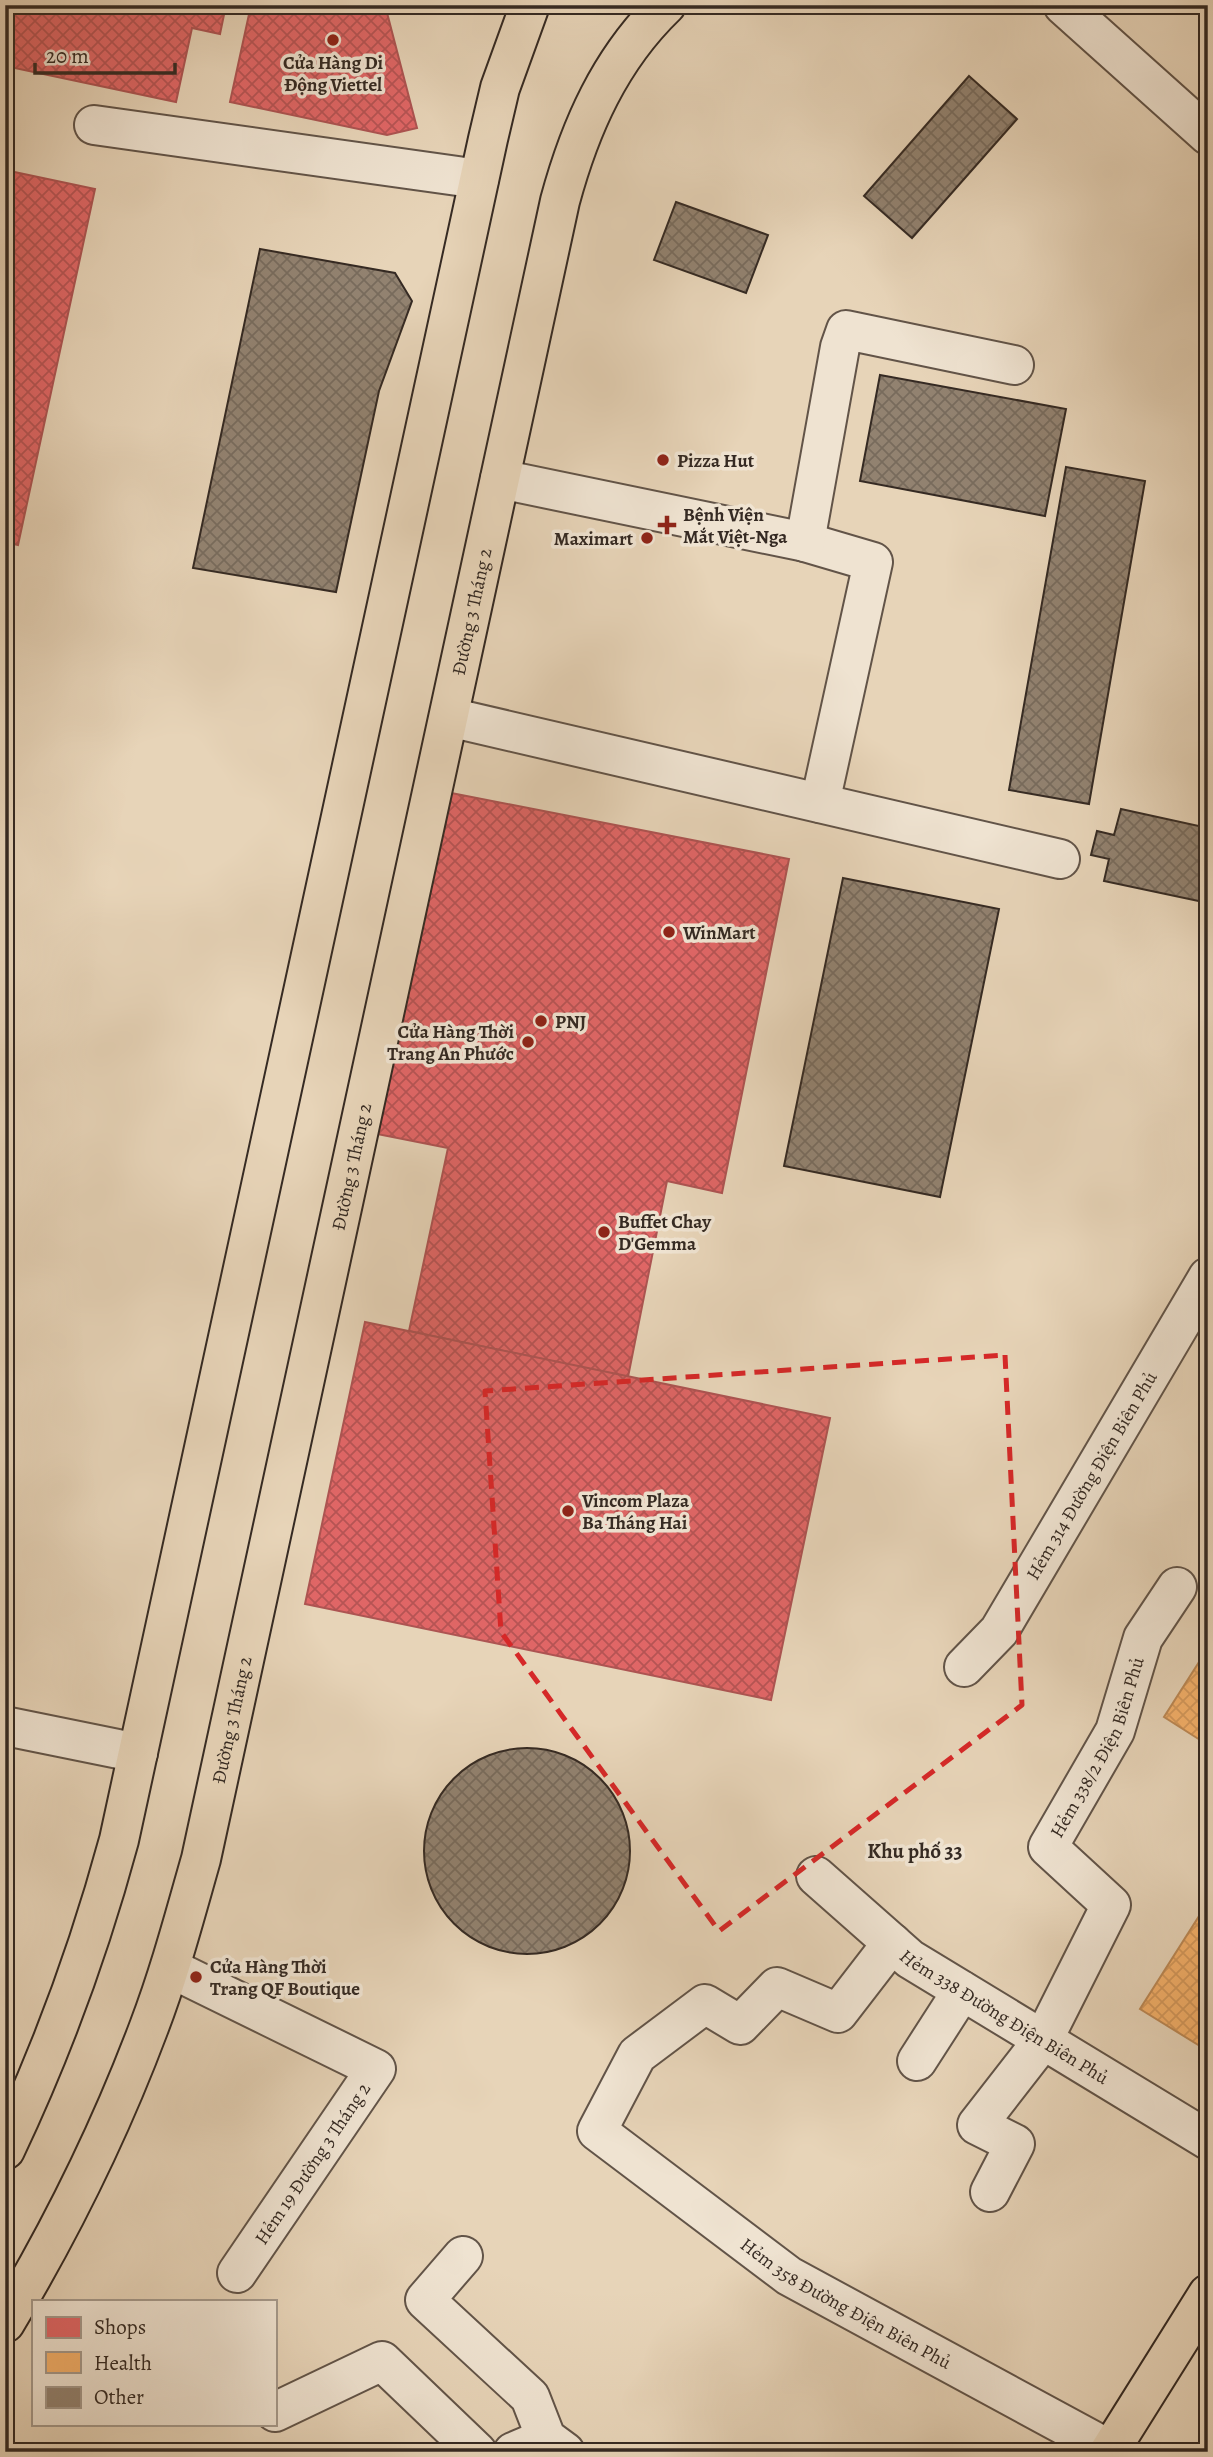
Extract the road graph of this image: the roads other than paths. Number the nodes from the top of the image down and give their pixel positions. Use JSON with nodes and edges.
{"nodes":[{"id":1,"x":530,"y":5,"type":"edge"},
{"id":2,"x":666,"y":5,"type":"edge"},
{"id":3,"x":1063,"y":5,"type":"edge"},
{"id":4,"x":94,"y":125,"type":"dead end"},
{"id":5,"x":1208,"y":135,"type":"edge"},
{"id":6,"x":479,"y":179,"type":"junction"},
{"id":7,"x":1014,"y":365,"type":"dead end"},
{"id":8,"x":500,"y":480,"type":"junction"},
{"id":9,"x":805,"y":542,"type":"junction"},
{"id":10,"x":449,"y":718,"type":"junction"},
{"id":11,"x":821,"y":803,"type":"junction"},
{"id":12,"x":1060,"y":859,"type":"dead end"},
{"id":13,"x":1208,"y":1277,"type":"edge"},
{"id":14,"x":1177,"y":1587,"type":"dead end"},
{"id":15,"x":964,"y":1667,"type":"dead end"},
{"id":16,"x":5,"y":1726,"type":"edge"},
{"id":17,"x":138,"y":1753,"type":"junction"},
{"id":18,"x":816,"y":1876,"type":"dead end"},
{"id":19,"x":892,"y":1943,"type":"junction"},
{"id":20,"x":170,"y":1968,"type":"junction"},
{"id":21,"x":962,"y":1992,"type":"junction"},
{"id":22,"x":1043,"y":2040,"type":"junction"},
{"id":23,"x":917,"y":2061,"type":"dead end"},
{"id":24,"x":1208,"y":2140,"type":"edge"},
{"id":25,"x":5,"y":2150,"type":"edge"},
{"id":26,"x":990,"y":2192,"type":"dead end"},
{"id":27,"x":463,"y":2256,"type":"dead end"},
{"id":28,"x":237,"y":2273,"type":"dead end"},
{"id":29,"x":1208,"y":2294,"type":"edge"},
{"id":30,"x":5,"y":2323,"type":"edge"},
{"id":31,"x":276,"y":2412,"type":"edge"},
{"id":32,"x":541,"y":2447,"type":"edge"},
{"id":33,"x":1109,"y":2451,"type":"edge"},
{"id":34,"x":477,"y":2452,"type":"edge"}],
"edges":[{"from":1,"to":6,"type":"main road"},
{"from":2,"to":8,"type":"main road","name":"Đường 3 Tháng 2"},
{"from":3,"to":5,"type":"street"},
{"from":4,"to":6,"type":"street"},
{"from":6,"to":17,"type":"main road"},
{"from":7,"to":9,"type":"street"},
{"from":8,"to":9,"type":"street"},
{"from":8,"to":10,"type":"main road","name":"Đường 3 Tháng 2"},
{"from":9,"to":11,"type":"street"},
{"from":10,"to":11,"type":"street"},
{"from":10,"to":20,"type":"main road","name":"Đường 3 Tháng 2"},
{"from":11,"to":12,"type":"street"},
{"from":13,"to":15,"type":"street","name":"Hẻm 314 Đường Điện Biên Phủ"},
{"from":14,"to":22,"type":"street","name":"Hẻm 338/2 Điện Biên Phủ"},
{"from":16,"to":17,"type":"street"},
{"from":17,"to":25,"type":"main road"},
{"from":18,"to":19,"type":"street","name":"Hẻm 338 Đường Điện Biên Phủ"},
{"from":19,"to":21,"type":"street","name":"Hẻm 338 Đường Điện Biên Phủ"},
{"from":19,"to":33,"type":"street","name":"Hẻm 358 Đường Điện Biên Phủ"},
{"from":20,"to":28,"type":"street","name":"Hẻm 19 Đường 3 Tháng 2"},
{"from":20,"to":30,"type":"main road","name":"Đường 3 Tháng 2"},
{"from":21,"to":22,"type":"street","name":"Hẻm 338 Đường Điện Biên Phủ"},
{"from":21,"to":23,"type":"street"},
{"from":22,"to":24,"type":"street","name":"Hẻm 338 Đường Điện Biên Phủ"},
{"from":22,"to":26,"type":"street"},
{"from":27,"to":32,"type":"street"},
{"from":29,"to":33,"type":"main road"},
{"from":31,"to":34,"type":"street"}]}
